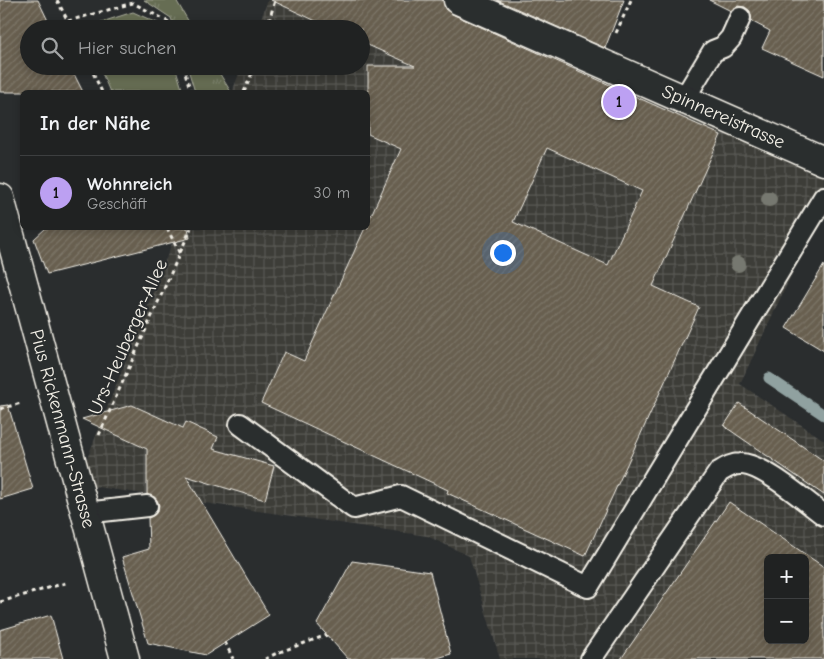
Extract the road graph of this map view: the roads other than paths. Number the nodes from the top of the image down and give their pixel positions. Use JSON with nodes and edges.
{"nodes":[{"id":1,"x":458,"y":0,"type":"edge"},
{"id":2,"x":740,"y":18,"type":"dead end"},
{"id":3,"x":684,"y":99,"type":"junction"},
{"id":4,"x":824,"y":161,"type":"edge"},
{"id":5,"x":824,"y":197,"type":"edge"},
{"id":6,"x":0,"y":198,"type":"edge"},
{"id":7,"x":240,"y":424,"type":"dead end"},
{"id":8,"x":147,"y":506,"type":"dead end"},
{"id":9,"x":85,"y":513,"type":"junction"},
{"id":10,"x":824,"y":515,"type":"edge"},
{"id":11,"x":124,"y":659,"type":"edge"},
{"id":12,"x":591,"y":659,"type":"edge"}],
"edges":[{"from":1,"to":3,"type":"street","name":"Spinnereistrasse"},
{"from":2,"to":3,"type":"lane"},
{"from":3,"to":4,"type":"street","name":"Spinnereistrasse"},
{"from":5,"to":7,"type":"lane"},
{"from":6,"to":9,"type":"street","name":"Pius Rickenmann-Strasse"},
{"from":8,"to":9,"type":"lane"},
{"from":9,"to":11,"type":"street","name":"Pius Rickenmann-Strasse"},
{"from":10,"to":12,"type":"lane"}]}
